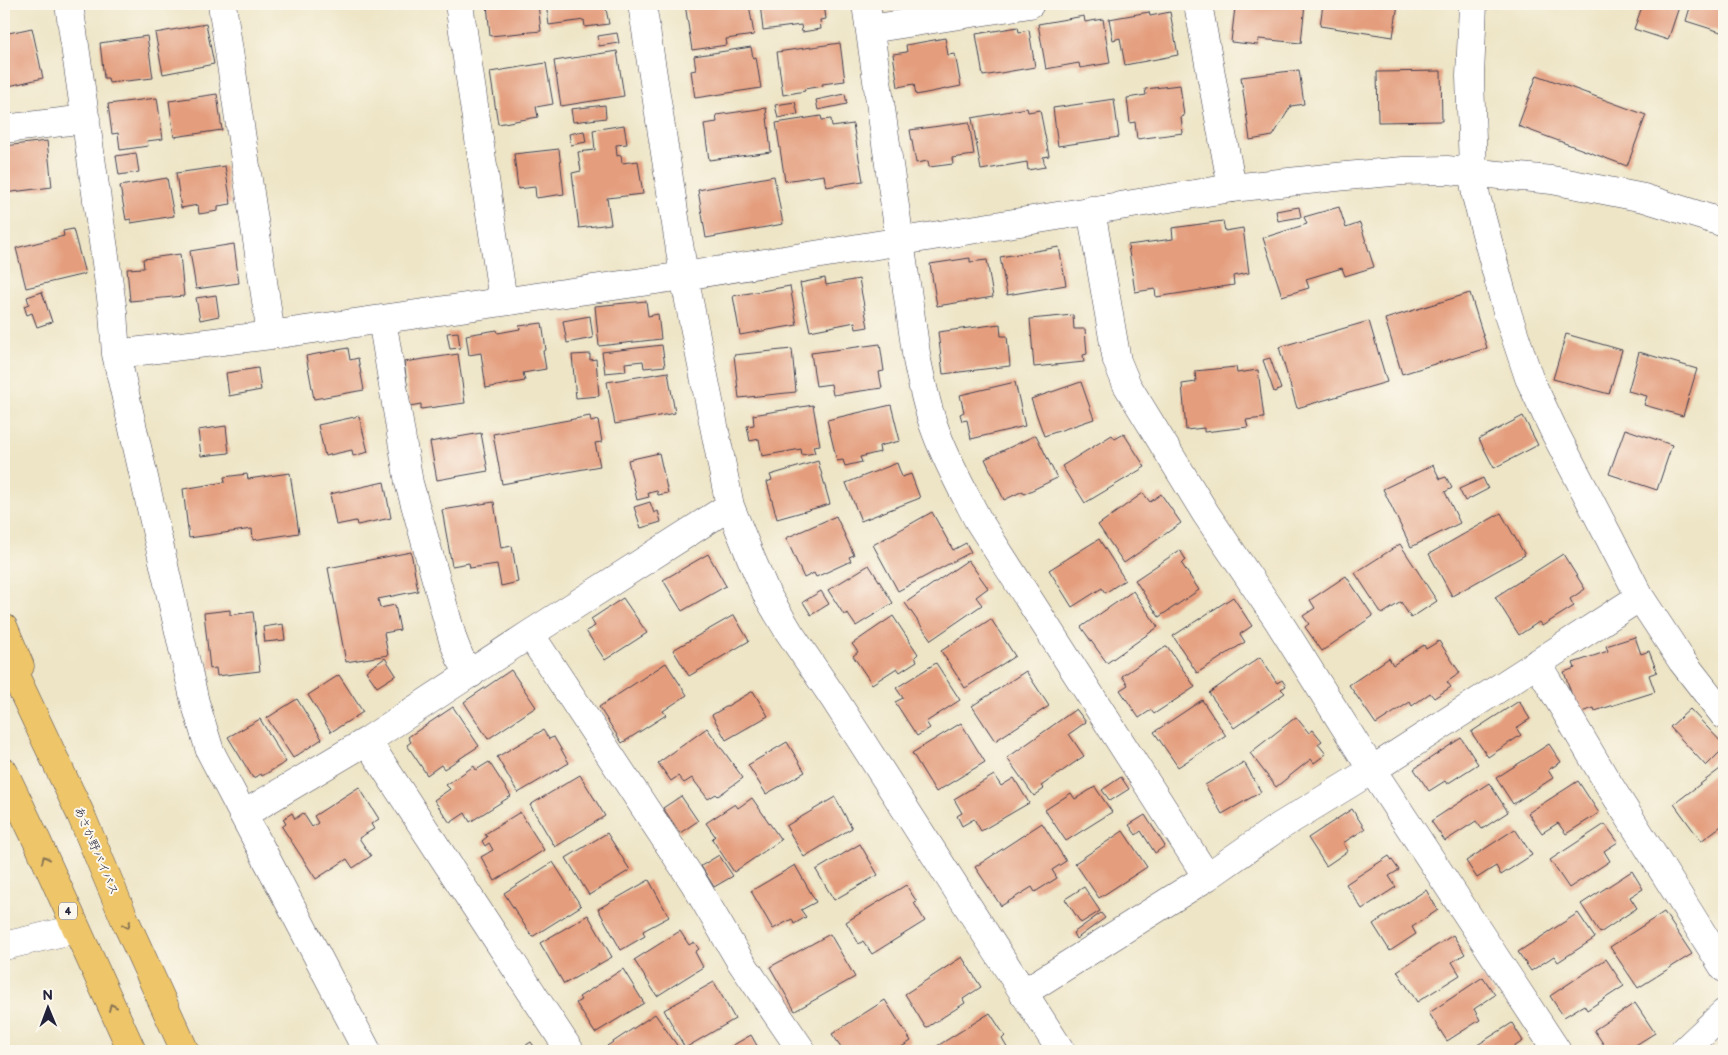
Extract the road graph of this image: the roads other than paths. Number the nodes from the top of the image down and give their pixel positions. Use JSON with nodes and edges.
{"nodes":[{"id":1,"x":69,"y":4,"type":"edge"},
{"id":2,"x":222,"y":4,"type":"edge"},
{"id":3,"x":458,"y":4,"type":"edge"},
{"id":4,"x":642,"y":4,"type":"edge"},
{"id":5,"x":1030,"y":4,"type":"edge"},
{"id":6,"x":1198,"y":4,"type":"edge"},
{"id":7,"x":1473,"y":4,"type":"edge"},
{"id":8,"x":868,"y":16,"type":"edge"},
{"id":9,"x":86,"y":119,"type":"junction"},
{"id":10,"x":4,"y":129,"type":"edge"},
{"id":11,"x":1473,"y":172,"type":"junction"},
{"id":12,"x":1232,"y":188,"type":"junction"},
{"id":13,"x":1092,"y":210,"type":"junction"},
{"id":14,"x":1724,"y":223,"type":"edge"},
{"id":15,"x":899,"y":242,"type":"junction"},
{"id":16,"x":684,"y":276,"type":"junction"},
{"id":17,"x":503,"y":301,"type":"junction"},
{"id":18,"x":382,"y":319,"type":"junction"},
{"id":19,"x":271,"y":335,"type":"junction"},
{"id":20,"x":116,"y":354,"type":"junction"},
{"id":21,"x":730,"y":506,"type":"junction"},
{"id":22,"x":1640,"y":597,"type":"junction"},
{"id":23,"x":4,"y":628,"type":"edge"},
{"id":24,"x":530,"y":634,"type":"junction"},
{"id":25,"x":4,"y":652,"type":"edge"},
{"id":26,"x":1537,"y":663,"type":"junction"},
{"id":27,"x":471,"y":674,"type":"junction"},
{"id":28,"x":1724,"y":715,"type":"edge"},
{"id":29,"x":367,"y":742,"type":"junction"},
{"id":30,"x":1372,"y":770,"type":"junction"},
{"id":31,"x":4,"y":772,"type":"edge"},
{"id":32,"x":244,"y":814,"type":"junction"},
{"id":33,"x":81,"y":815,"type":"junction"},
{"id":34,"x":1207,"y":877,"type":"junction"},
{"id":35,"x":76,"y":929,"type":"junction"},
{"id":36,"x":4,"y":946,"type":"edge"},
{"id":37,"x":1724,"y":968,"type":"edge"},
{"id":38,"x":1024,"y":993,"type":"junction"},
{"id":39,"x":1724,"y":1013,"type":"edge"},
{"id":40,"x":132,"y":1051,"type":"edge"},
{"id":41,"x":185,"y":1051,"type":"edge"},
{"id":42,"x":367,"y":1051,"type":"edge"},
{"id":43,"x":570,"y":1051,"type":"edge"},
{"id":44,"x":802,"y":1051,"type":"edge"},
{"id":45,"x":1062,"y":1051,"type":"edge"},
{"id":46,"x":1557,"y":1051,"type":"edge"},
{"id":47,"x":1684,"y":1051,"type":"edge"}],
"edges":[{"from":1,"to":9,"type":"street"},
{"from":2,"to":19,"type":"street"},
{"from":3,"to":17,"type":"street"},
{"from":4,"to":16,"type":"street"},
{"from":5,"to":8,"type":"street"},
{"from":6,"to":12,"type":"street"},
{"from":7,"to":11,"type":"street"},
{"from":8,"to":15,"type":"street"},
{"from":9,"to":10,"type":"street"},
{"from":9,"to":20,"type":"street"},
{"from":11,"to":12,"type":"street"},
{"from":11,"to":14,"type":"street"},
{"from":11,"to":22,"type":"street"},
{"from":12,"to":13,"type":"street"},
{"from":13,"to":15,"type":"street"},
{"from":13,"to":30,"type":"street"},
{"from":15,"to":16,"type":"street"},
{"from":15,"to":34,"type":"street"},
{"from":16,"to":17,"type":"street"},
{"from":16,"to":21,"type":"street"},
{"from":17,"to":18,"type":"street"},
{"from":18,"to":19,"type":"street"},
{"from":18,"to":27,"type":"street"},
{"from":19,"to":20,"type":"street"},
{"from":20,"to":32,"type":"street"},
{"from":21,"to":24,"type":"street"},
{"from":21,"to":38,"type":"street"},
{"from":22,"to":26,"type":"street"},
{"from":22,"to":28,"type":"street"},
{"from":23,"to":33,"type":"highway"},
{"from":24,"to":27,"type":"street"},
{"from":24,"to":44,"type":"street"},
{"from":25,"to":33,"type":"highway","name":"あさか野バイパス"},
{"from":26,"to":30,"type":"street"},
{"from":26,"to":37,"type":"street"},
{"from":27,"to":29,"type":"street"},
{"from":29,"to":32,"type":"street"},
{"from":29,"to":43,"type":"street"},
{"from":30,"to":34,"type":"street"},
{"from":30,"to":46,"type":"street"},
{"from":35,"to":31,"type":"highway","number":"4","one_way":true},
{"from":32,"to":42,"type":"street"},
{"from":33,"to":41,"type":"highway","name":"あさか野バイパス","one_way":true},
{"from":34,"to":38,"type":"street"},
{"from":35,"to":36,"type":"street"},
{"from":40,"to":35,"type":"highway","number":"4","one_way":true},
{"from":38,"to":45,"type":"street"},
{"from":39,"to":47,"type":"street"}]}
